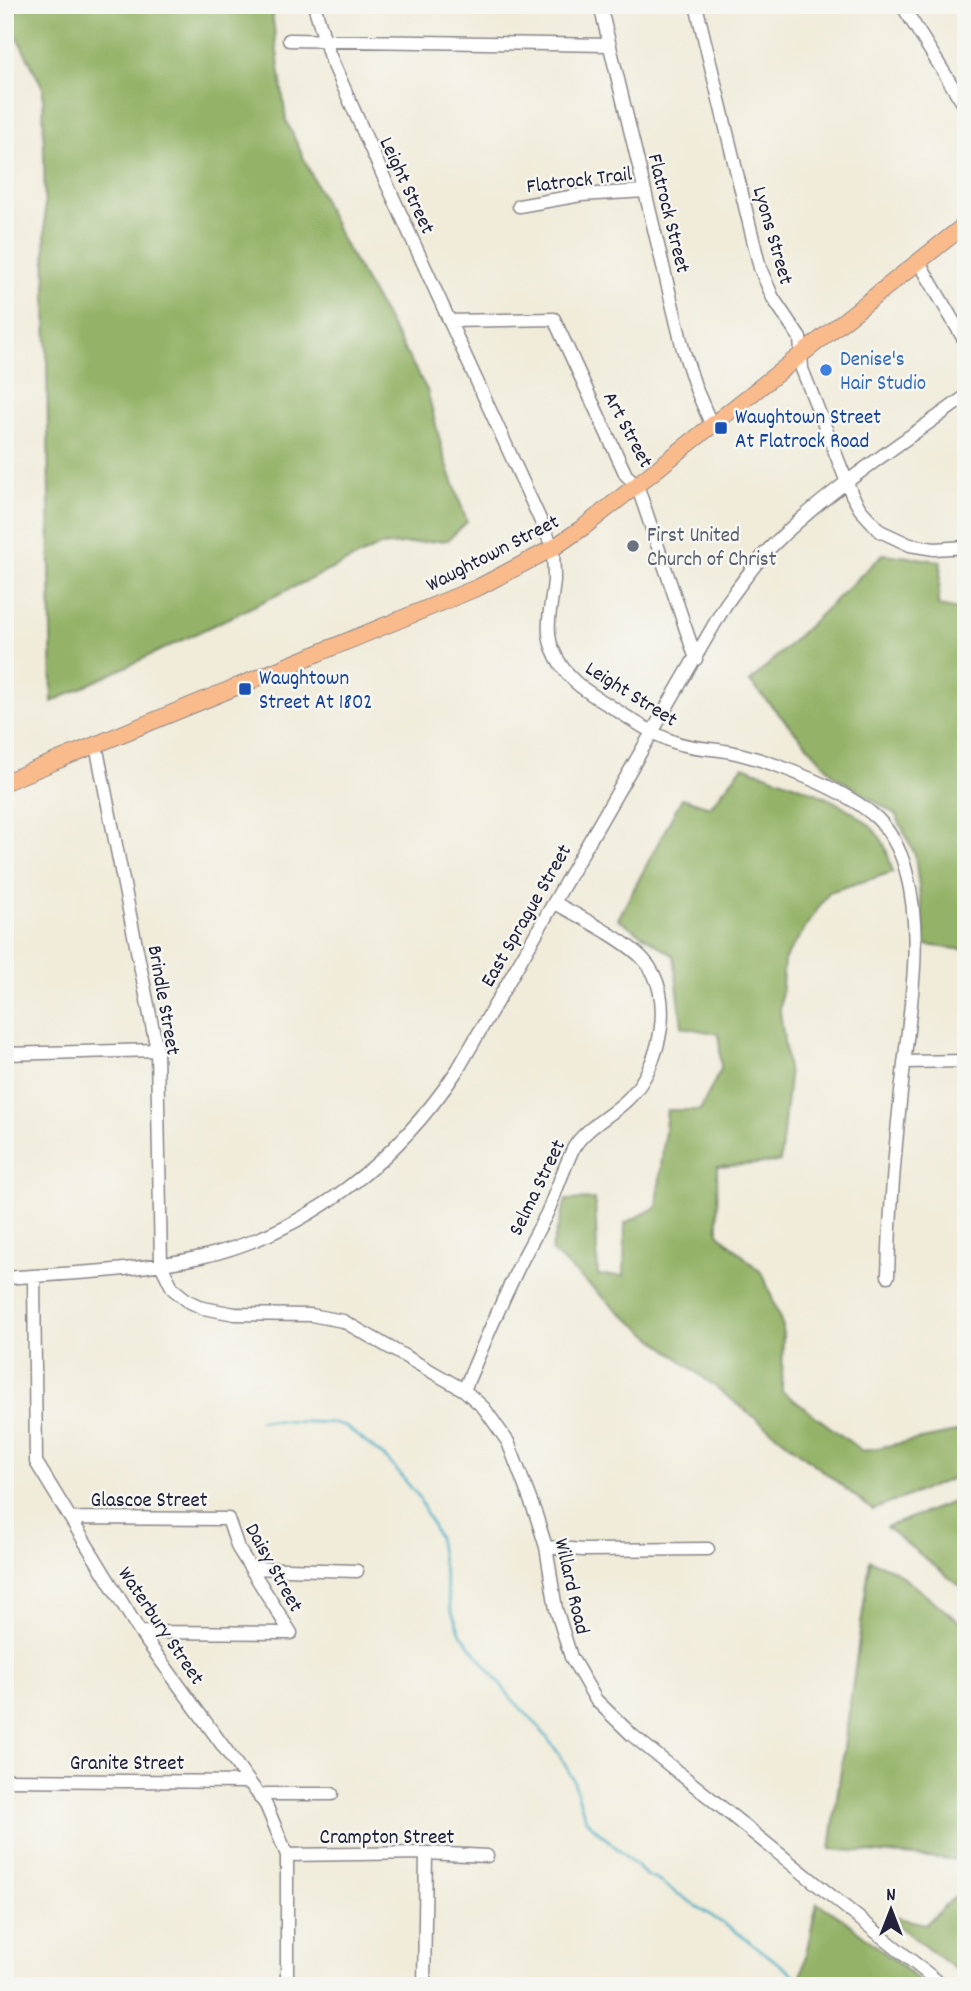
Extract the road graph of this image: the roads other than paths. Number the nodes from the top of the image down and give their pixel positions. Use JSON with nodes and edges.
{"nodes":[{"id":1,"x":314,"y":5,"type":"edge"},
{"id":2,"x":600,"y":5,"type":"edge"},
{"id":3,"x":696,"y":5,"type":"edge"},
{"id":4,"x":902,"y":5,"type":"edge"},
{"id":5,"x":289,"y":40,"type":"dead end"},
{"id":6,"x":324,"y":40,"type":"junction"},
{"id":7,"x":610,"y":44,"type":"junction"},
{"id":8,"x":966,"y":107,"type":"edge"},
{"id":9,"x":645,"y":191,"type":"junction"},
{"id":10,"x":519,"y":206,"type":"dead end"},
{"id":11,"x":966,"y":224,"type":"edge"},
{"id":12,"x":919,"y":262,"type":"junction"},
{"id":13,"x":449,"y":321,"type":"junction"},
{"id":14,"x":966,"y":344,"type":"edge"},
{"id":15,"x":801,"y":355,"type":"junction"},
{"id":16,"x":966,"y":396,"type":"edge"},
{"id":17,"x":712,"y":426,"type":"junction"},
{"id":18,"x":848,"y":483,"type":"junction"},
{"id":19,"x":637,"y":485,"type":"junction"},
{"id":20,"x":966,"y":547,"type":"edge"},
{"id":21,"x":553,"y":548,"type":"junction"},
{"id":22,"x":696,"y":659,"type":"junction"},
{"id":23,"x":653,"y":732,"type":"junction"},
{"id":24,"x":96,"y":745,"type":"junction"},
{"id":25,"x":5,"y":782,"type":"edge"},
{"id":26,"x":555,"y":902,"type":"junction"},
{"id":27,"x":157,"y":1051,"type":"junction"},
{"id":28,"x":5,"y":1054,"type":"edge"},
{"id":29,"x":966,"y":1061,"type":"edge"},
{"id":30,"x":904,"y":1062,"type":"junction"},
{"id":31,"x":161,"y":1265,"type":"junction"},
{"id":32,"x":34,"y":1276,"type":"junction"},
{"id":33,"x":888,"y":1276,"type":"dead end"},
{"id":34,"x":5,"y":1278,"type":"edge"},
{"id":35,"x":464,"y":1390,"type":"junction"},
{"id":36,"x":71,"y":1518,"type":"junction"},
{"id":37,"x":228,"y":1519,"type":"joint"},
{"id":38,"x":546,"y":1547,"type":"junction"},
{"id":39,"x":708,"y":1549,"type":"dead end"},
{"id":40,"x":251,"y":1568,"type":"junction"},
{"id":41,"x":357,"y":1571,"type":"dead end"},
{"id":42,"x":140,"y":1632,"type":"junction"},
{"id":43,"x":5,"y":1780,"type":"edge"},
{"id":44,"x":248,"y":1782,"type":"junction"},
{"id":45,"x":332,"y":1794,"type":"dead end"},
{"id":46,"x":260,"y":1797,"type":"junction"},
{"id":47,"x":426,"y":1853,"type":"junction"},
{"id":48,"x":287,"y":1855,"type":"junction"},
{"id":49,"x":487,"y":1856,"type":"dead end"},
{"id":50,"x":287,"y":1986,"type":"edge"},
{"id":51,"x":424,"y":1986,"type":"edge"},
{"id":52,"x":943,"y":1986,"type":"edge"}],
"edges":[{"from":1,"to":6,"type":"street","name":"Leight Street"},
{"from":2,"to":7,"type":"street","name":"Flatrock Street"},
{"from":3,"to":15,"type":"street","name":"Lyons Street"},
{"from":4,"to":8,"type":"street"},
{"from":5,"to":6,"type":"street"},
{"from":6,"to":7,"type":"street"},
{"from":6,"to":13,"type":"street","name":"Leight Street"},
{"from":7,"to":9,"type":"street","name":"Flatrock Street"},
{"from":9,"to":10,"type":"street","name":"Flatrock Trail"},
{"from":9,"to":17,"type":"street","name":"Flatrock Street"},
{"from":11,"to":12,"type":"main road","name":"Waughtown Street"},
{"from":12,"to":14,"type":"street"},
{"from":12,"to":15,"type":"main road","name":"Waughtown Street"},
{"from":13,"to":19,"type":"street","name":"Art Street"},
{"from":13,"to":21,"type":"street","name":"Leight Street"},
{"from":15,"to":17,"type":"main road","name":"Waughtown Street"},
{"from":15,"to":18,"type":"street","name":"Lyons Street"},
{"from":16,"to":18,"type":"street","name":"East Sprague Street"},
{"from":17,"to":19,"type":"main road","name":"Waughtown Street"},
{"from":18,"to":20,"type":"street","name":"Lyons Street"},
{"from":18,"to":22,"type":"street","name":"East Sprague Street"},
{"from":19,"to":21,"type":"main road","name":"Waughtown Street"},
{"from":19,"to":22,"type":"street","name":"Art Street"},
{"from":21,"to":23,"type":"street","name":"Leight Street"},
{"from":21,"to":24,"type":"main road","name":"Waughtown Street"},
{"from":22,"to":23,"type":"street","name":"East Sprague Street"},
{"from":23,"to":26,"type":"street","name":"East Sprague Street"},
{"from":23,"to":30,"type":"street","name":"Leight Street"},
{"from":24,"to":25,"type":"main road","name":"Waughtown Street"},
{"from":24,"to":27,"type":"street","name":"Brindle Street"},
{"from":26,"to":31,"type":"street","name":"East Sprague Street"},
{"from":26,"to":35,"type":"street","name":"Selma Street"},
{"from":27,"to":28,"type":"street"},
{"from":27,"to":31,"type":"street","name":"Brindle Street"},
{"from":29,"to":30,"type":"street"},
{"from":30,"to":33,"type":"street","name":"Leight Street"},
{"from":31,"to":32,"type":"street","name":"East Sprague Street"},
{"from":31,"to":35,"type":"street","name":"Willard Road"},
{"from":32,"to":34,"type":"street","name":"East Sprague Street"},
{"from":32,"to":36,"type":"street","name":"Waterbury Street"},
{"from":35,"to":38,"type":"street","name":"Willard Road"},
{"from":36,"to":37,"type":"street","name":"Glascoe Street"},
{"from":36,"to":42,"type":"street","name":"Waterbury Street"},
{"from":37,"to":40,"type":"street","name":"Daisy Street"},
{"from":38,"to":39,"type":"street"},
{"from":38,"to":52,"type":"street","name":"Willard Road"},
{"from":40,"to":41,"type":"street"},
{"from":40,"to":42,"type":"street","name":"Daisy Street"},
{"from":42,"to":44,"type":"street","name":"Waterbury Street"},
{"from":43,"to":44,"type":"street","name":"Granite Street"},
{"from":44,"to":46,"type":"street","name":"Waterbury Street"},
{"from":45,"to":46,"type":"street"},
{"from":46,"to":48,"type":"street","name":"Waterbury Street"},
{"from":47,"to":48,"type":"street","name":"Crampton Street"},
{"from":47,"to":49,"type":"street","name":"Crampton Street"},
{"from":47,"to":51,"type":"street"},
{"from":48,"to":50,"type":"street","name":"Waterbury Street"}]}
